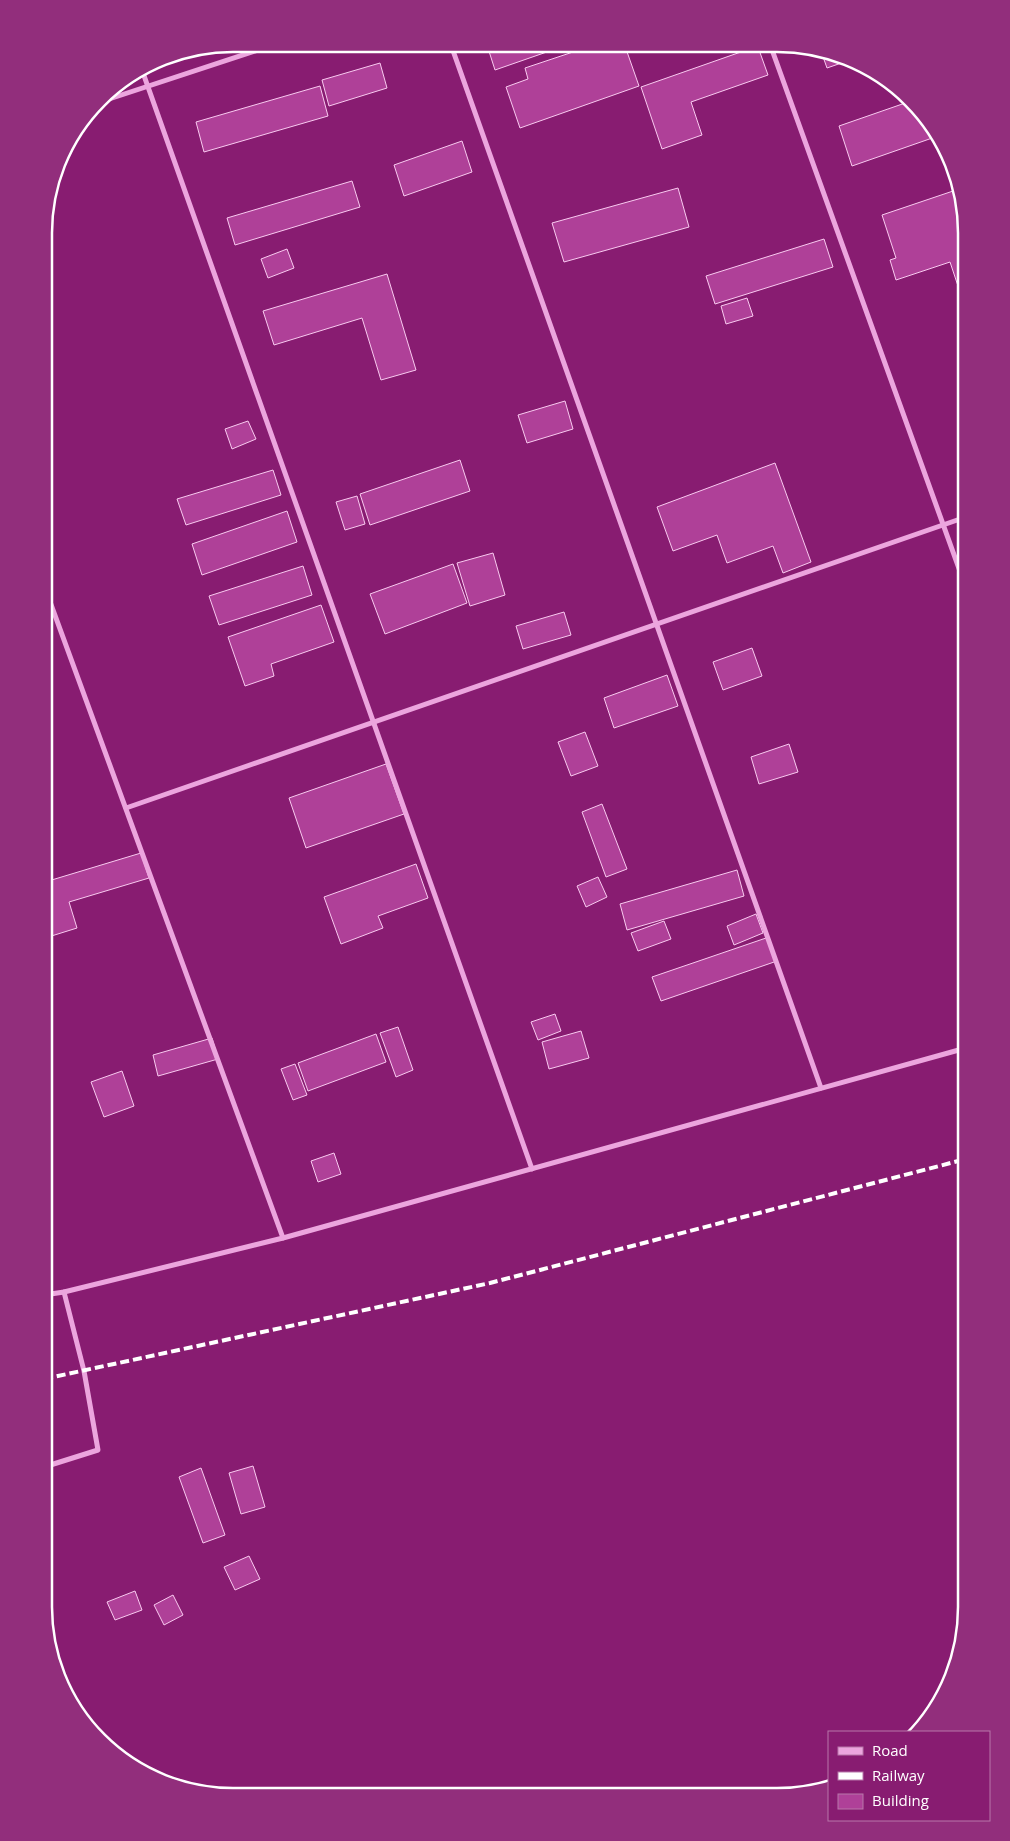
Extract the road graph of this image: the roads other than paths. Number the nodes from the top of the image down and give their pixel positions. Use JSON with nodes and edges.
{"nodes":[{"id":1,"x":251,"y":52,"type":"edge"},
{"id":2,"x":453,"y":52,"type":"edge"},
{"id":3,"x":773,"y":52,"type":"edge"},
{"id":4,"x":144,"y":76,"type":"edge"},
{"id":5,"x":147,"y":86,"type":"junction"},
{"id":6,"x":114,"y":97,"type":"edge"},
{"id":7,"x":958,"y":520,"type":"edge"},
{"id":8,"x":943,"y":525,"type":"junction"},
{"id":9,"x":958,"y":566,"type":"edge"},
{"id":10,"x":52,"y":607,"type":"edge"},
{"id":11,"x":656,"y":624,"type":"junction"},
{"id":12,"x":374,"y":722,"type":"junction"},
{"id":13,"x":126,"y":808,"type":"junction"},
{"id":14,"x":958,"y":1050,"type":"edge"},
{"id":15,"x":821,"y":1088,"type":"junction"},
{"id":16,"x":532,"y":1169,"type":"junction"},
{"id":17,"x":283,"y":1238,"type":"junction"},
{"id":18,"x":64,"y":1292,"type":"junction"},
{"id":19,"x":52,"y":1294,"type":"edge"},
{"id":20,"x":52,"y":1464,"type":"edge"}],
"edges":[{"from":1,"to":5,"type":"street"},
{"from":2,"to":11,"type":"street"},
{"from":3,"to":8,"type":"street"},
{"from":4,"to":5,"type":"street"},
{"from":5,"to":6,"type":"street"},
{"from":5,"to":12,"type":"street"},
{"from":7,"to":8,"type":"street"},
{"from":8,"to":9,"type":"street"},
{"from":8,"to":11,"type":"street"},
{"from":10,"to":13,"type":"street"},
{"from":11,"to":12,"type":"street"},
{"from":11,"to":15,"type":"street"},
{"from":12,"to":13,"type":"street"},
{"from":12,"to":16,"type":"street"},
{"from":13,"to":17,"type":"street"},
{"from":14,"to":15,"type":"street"},
{"from":15,"to":16,"type":"street"},
{"from":16,"to":17,"type":"street"},
{"from":17,"to":18,"type":"street"},
{"from":18,"to":19,"type":"street"},
{"from":18,"to":20,"type":"street"}]}
